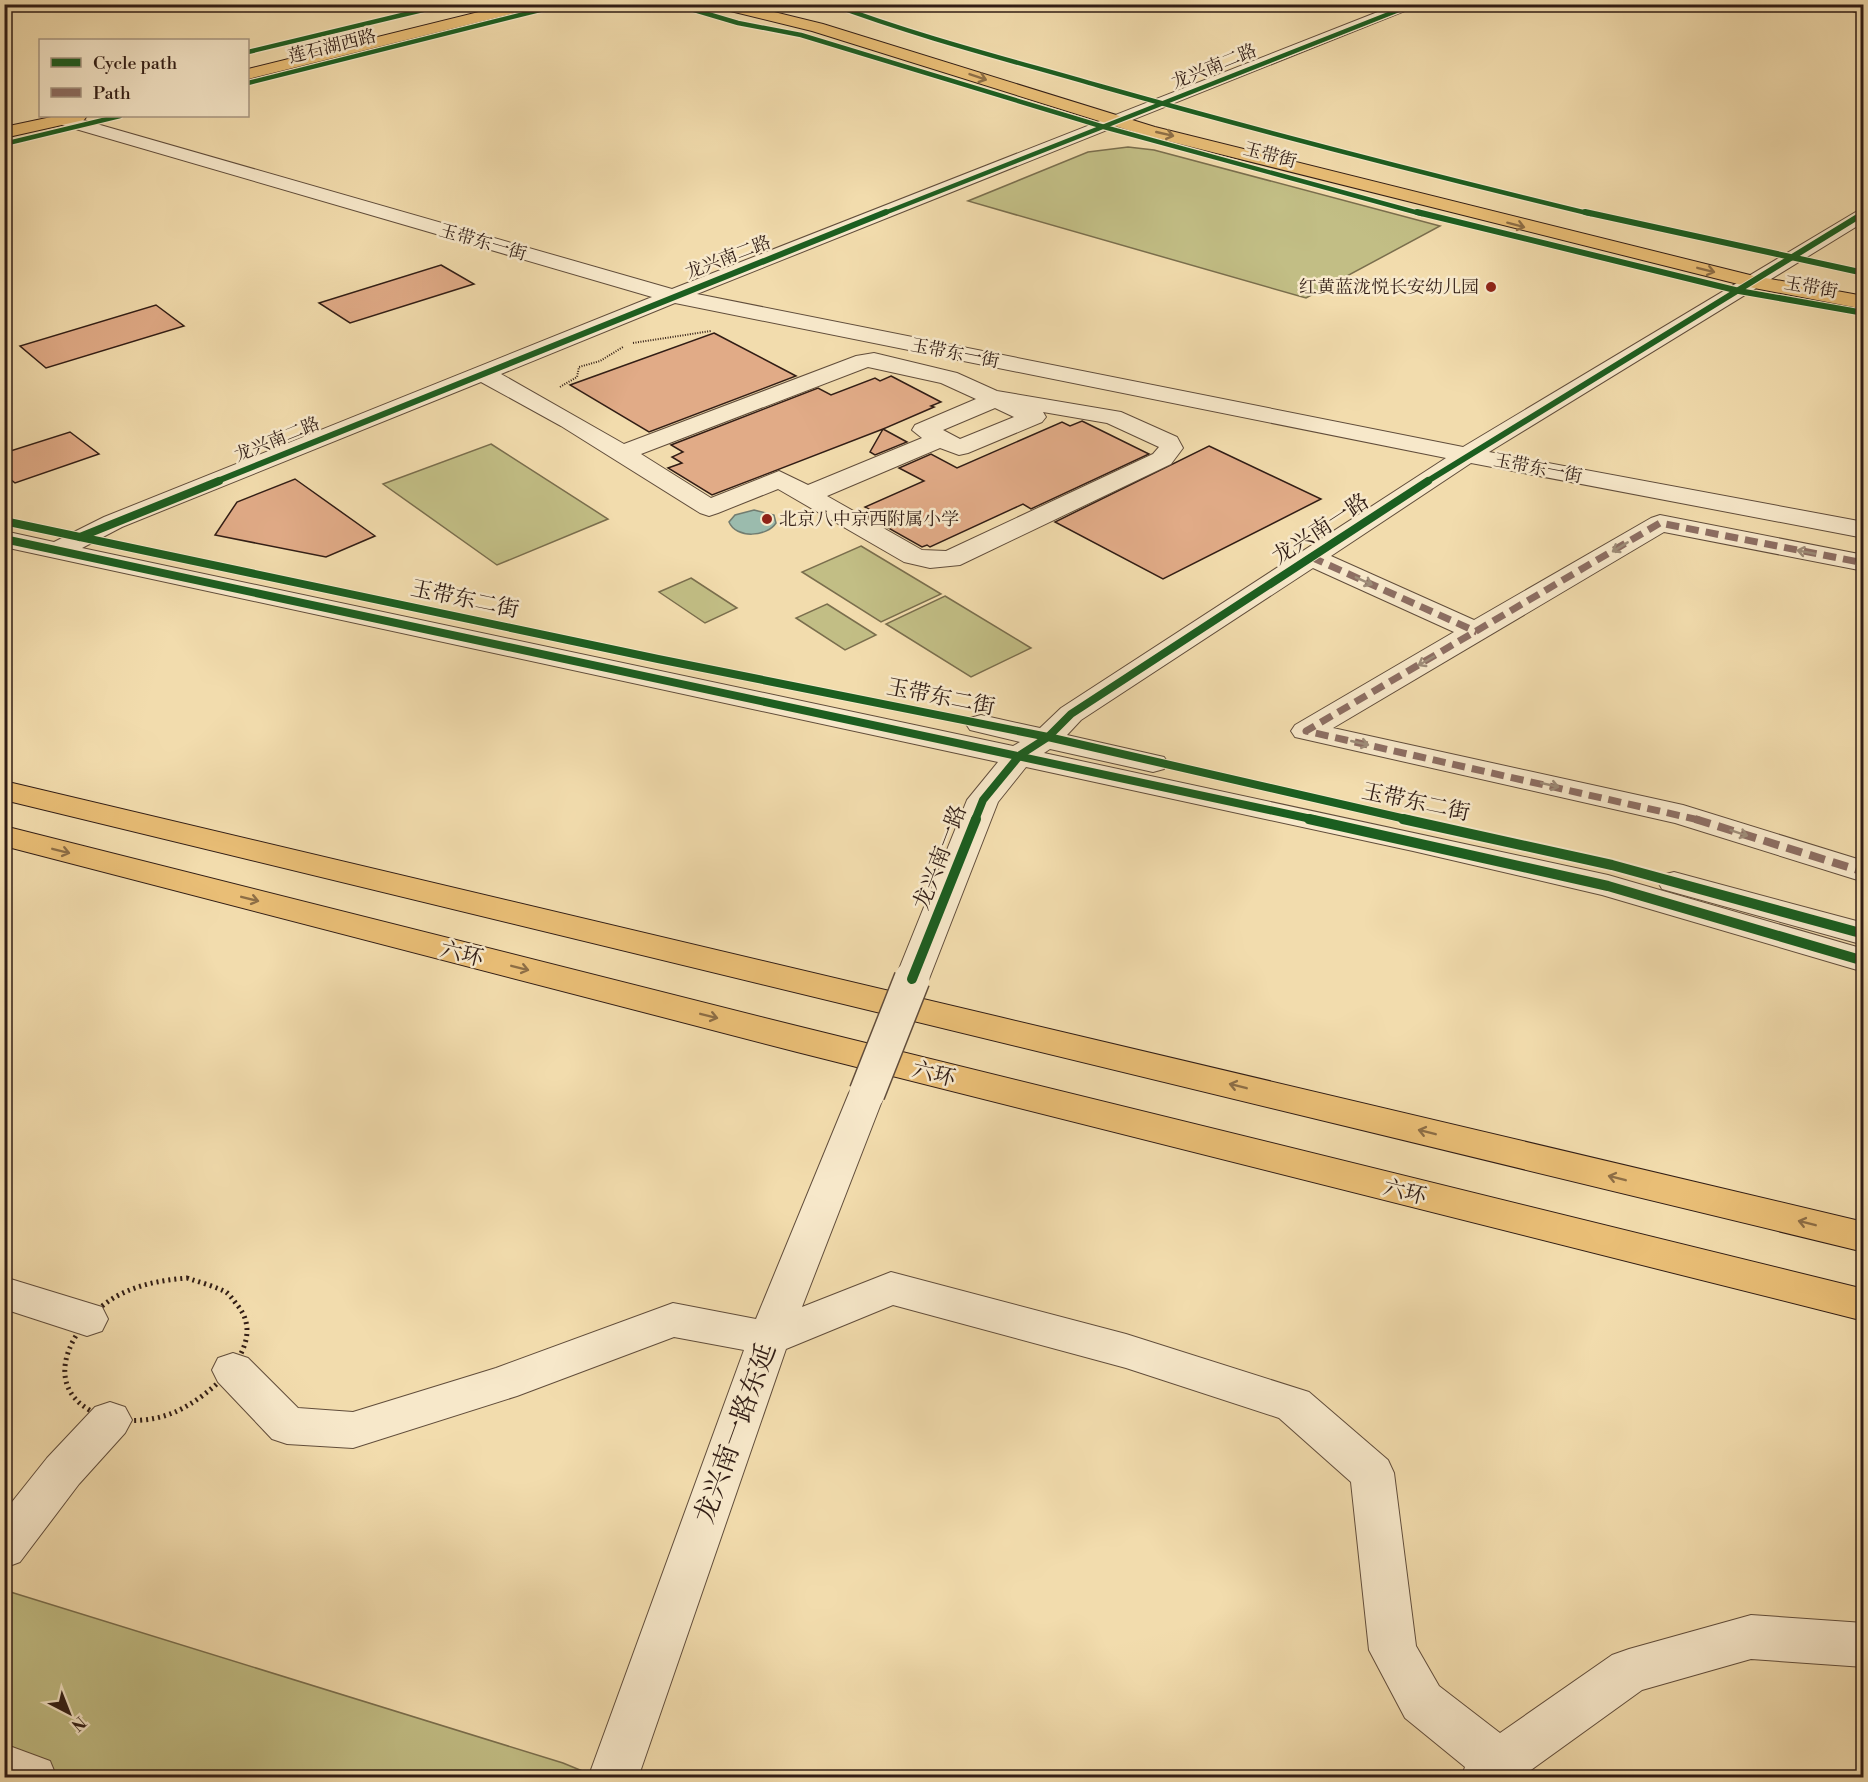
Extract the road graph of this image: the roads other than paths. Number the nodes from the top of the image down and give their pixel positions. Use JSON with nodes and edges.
{"nodes":[{"id":1,"x":484,"y":4,"type":"edge"},
{"id":2,"x":533,"y":4,"type":"edge"},
{"id":3,"x":720,"y":4,"type":"edge"},
{"id":4,"x":785,"y":4,"type":"edge"},
{"id":5,"x":1414,"y":4,"type":"edge"},
{"id":6,"x":1843,"y":4,"type":"edge"},
{"id":7,"x":1863,"y":9,"type":"edge"},
{"id":8,"x":249,"y":63,"type":"edge"},
{"id":9,"x":249,"y":74,"type":"edge"},
{"id":10,"x":1146,"y":111,"type":"junction"},
{"id":11,"x":51,"y":117,"type":"edge"},
{"id":12,"x":57,"y":117,"type":"edge"},
{"id":13,"x":63,"y":117,"type":"edge"},
{"id":14,"x":4,"y":122,"type":"edge"},
{"id":15,"x":1119,"y":122,"type":"junction"},
{"id":16,"x":4,"y":133,"type":"edge"},
{"id":17,"x":1863,"y":213,"type":"edge"},
{"id":18,"x":1764,"y":276,"type":"junction"},
{"id":19,"x":1863,"y":285,"type":"edge"},
{"id":20,"x":673,"y":296,"type":"junction"},
{"id":21,"x":1863,"y":303,"type":"edge"},
{"id":22,"x":483,"y":374,"type":"junction"},
{"id":23,"x":999,"y":399,"type":"junction"},
{"id":24,"x":940,"y":439,"type":"junction"},
{"id":25,"x":620,"y":454,"type":"junction"},
{"id":26,"x":1467,"y":455,"type":"junction"},
{"id":27,"x":807,"y":495,"type":"junction"},
{"id":28,"x":4,"y":521,"type":"edge"},
{"id":29,"x":1863,"y":530,"type":"edge"},
{"id":30,"x":4,"y":540,"type":"edge"},
{"id":31,"x":69,"y":543,"type":"junction"},
{"id":32,"x":1311,"y":557,"type":"junction"},
{"id":33,"x":1863,"y":563,"type":"edge"},
{"id":34,"x":1477,"y":632,"type":"junction"},
{"id":35,"x":1048,"y":737,"type":"junction"},
{"id":36,"x":1020,"y":755,"type":"junction"},
{"id":37,"x":4,"y":790,"type":"edge"},
{"id":38,"x":4,"y":836,"type":"edge"},
{"id":39,"x":1863,"y":873,"type":"edge"},
{"id":40,"x":1863,"y":934,"type":"edge"},
{"id":41,"x":1863,"y":961,"type":"edge"},
{"id":42,"x":867,"y":1093,"type":"joint"},
{"id":43,"x":1863,"y":1237,"type":"edge"},
{"id":44,"x":4,"y":1293,"type":"edge"},
{"id":45,"x":1863,"y":1305,"type":"edge"},
{"id":46,"x":87,"y":1318,"type":"road end"},
{"id":47,"x":769,"y":1338,"type":"junction"},
{"id":48,"x":233,"y":1370,"type":"road end"},
{"id":49,"x":110,"y":1420,"type":"road end"},
{"id":50,"x":4,"y":1548,"type":"edge"},
{"id":51,"x":1863,"y":1645,"type":"edge"},
{"id":52,"x":4,"y":1768,"type":"edge"},
{"id":53,"x":1493,"y":1770,"type":"edge"},
{"id":54,"x":32,"y":1778,"type":"edge"},
{"id":55,"x":613,"y":1778,"type":"edge"}],
"edges":[{"from":1,"to":8,"type":"main road","name":"莲石湖西路"},
{"from":2,"to":9,"type":"main road","name":"莲石湖西路"},
{"from":3,"to":15,"type":"main road","name":"玉带街","one_way":true},
{"from":4,"to":10,"type":"main road","name":"玉带街"},
{"from":5,"to":10,"type":"street","name":"龙兴南二路"},
{"from":6,"to":7,"type":"street"},
{"from":10,"to":15,"type":"street","name":"龙兴南二路"},
{"from":10,"to":18,"type":"main road","name":"玉带街"},
{"from":11,"to":14,"type":"main road"},
{"from":12,"to":16,"type":"main road"},
{"from":13,"to":20,"type":"street","name":"玉带东一街"},
{"from":15,"to":18,"type":"main road","name":"玉带街","one_way":true},
{"from":15,"to":20,"type":"street","name":"龙兴南二路"},
{"from":17,"to":18,"type":"street","name":"龙兴南一路"},
{"from":18,"to":19,"type":"main road","name":"玉带街"},
{"from":18,"to":21,"type":"main road","name":"玉带街"},
{"from":18,"to":26,"type":"street","name":"龙兴南一路"},
{"from":20,"to":22,"type":"street","name":"龙兴南二路"},
{"from":20,"to":26,"type":"street","name":"玉带东一街"},
{"from":22,"to":25,"type":"street"},
{"from":22,"to":31,"type":"street","name":"龙兴南二路"},
{"from":23,"to":24,"type":"street"},
{"from":23,"to":24,"type":"street"},
{"from":23,"to":25,"type":"street"},
{"from":23,"to":27,"type":"street"},
{"from":24,"to":27,"type":"street"},
{"from":25,"to":27,"type":"street"},
{"from":26,"to":29,"type":"street","name":"玉带东一街"},
{"from":26,"to":32,"type":"street","name":"龙兴南一路"},
{"from":28,"to":31,"type":"street","name":"玉带东二街"},
{"from":30,"to":31,"type":"street","name":"玉带东二街"},
{"from":31,"to":35,"type":"street","name":"玉带东二街"},
{"from":31,"to":36,"type":"street","name":"玉带东二街"},
{"from":32,"to":34,"type":"street","one_way":true},
{"from":32,"to":35,"type":"street","name":"龙兴南一路"},
{"from":33,"to":34,"type":"street","one_way":true},
{"from":34,"to":39,"type":"street","one_way":true},
{"from":35,"to":36,"type":"street","name":"龙兴南一路"},
{"from":35,"to":40,"type":"street","name":"玉带东二街"},
{"from":36,"to":41,"type":"street","name":"玉带东二街"},
{"from":36,"to":42,"type":"street","name":"龙兴南一路","bridge":true},
{"from":43,"to":37,"type":"main road","one_way":true},
{"from":38,"to":45,"type":"main road","name":"六环","one_way":true},
{"from":42,"to":47,"type":"street","name":"龙兴南一路东延"},
{"from":44,"to":46,"type":"street"},
{"from":47,"to":48,"type":"street"},
{"from":47,"to":53,"type":"street"},
{"from":47,"to":55,"type":"street","name":"龙兴南一路东延"},
{"from":49,"to":50,"type":"street"},
{"from":51,"to":53,"type":"street"},
{"from":52,"to":54,"type":"street"}]}
